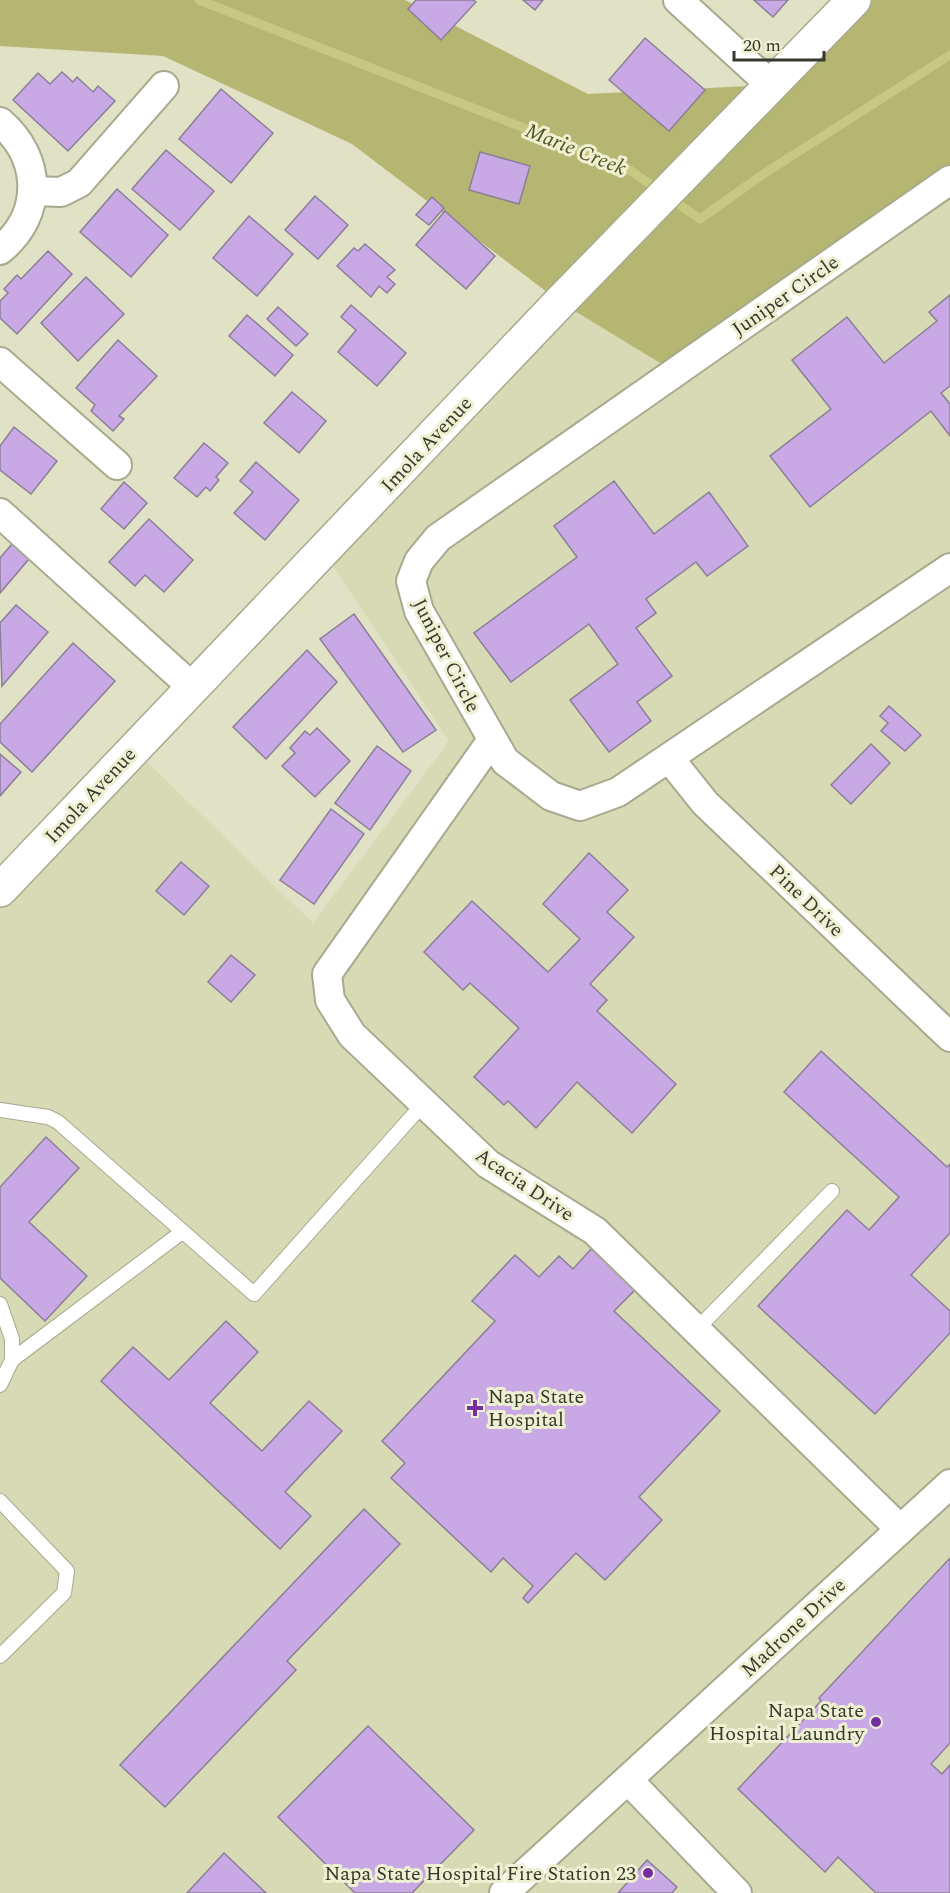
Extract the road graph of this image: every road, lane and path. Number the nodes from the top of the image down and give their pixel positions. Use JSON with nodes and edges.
{"nodes":[{"id":1,"x":678,"y":0,"type":"edge"},
{"id":2,"x":854,"y":0,"type":"edge"},
{"id":3,"x":771,"y":85,"type":"junction"},
{"id":4,"x":164,"y":86,"type":"dead end"},
{"id":5,"x":0,"y":122,"type":"edge"},
{"id":6,"x":950,"y":180,"type":"edge"},
{"id":7,"x":33,"y":191,"type":"junction"},
{"id":8,"x":0,"y":250,"type":"edge"},
{"id":9,"x":0,"y":362,"type":"edge"},
{"id":10,"x":117,"y":465,"type":"dead end"},
{"id":11,"x":2,"y":520,"type":"edge"},
{"id":12,"x":950,"y":568,"type":"edge"},
{"id":13,"x":192,"y":687,"type":"junction"},
{"id":14,"x":492,"y":740,"type":"junction"},
{"id":15,"x":669,"y":758,"type":"junction"},
{"id":16,"x":0,"y":890,"type":"edge"},
{"id":17,"x":950,"y":1037,"type":"edge"},
{"id":18,"x":424,"y":1103,"type":"junction"},
{"id":19,"x":0,"y":1110,"type":"edge"},
{"id":20,"x":832,"y":1191,"type":"dead end"},
{"id":21,"x":182,"y":1232,"type":"junction"},
{"id":22,"x":0,"y":1304,"type":"edge"},
{"id":23,"x":696,"y":1330,"type":"junction"},
{"id":24,"x":12,"y":1360,"type":"junction"},
{"id":25,"x":0,"y":1385,"type":"edge"},
{"id":26,"x":950,"y":1484,"type":"edge"},
{"id":27,"x":0,"y":1501,"type":"edge"},
{"id":28,"x":900,"y":1529,"type":"junction"},
{"id":29,"x":0,"y":1656,"type":"edge"},
{"id":30,"x":628,"y":1780,"type":"junction"},
{"id":31,"x":504,"y":1893,"type":"edge"},
{"id":32,"x":737,"y":1893,"type":"edge"}],
"edges":[{"from":1,"to":3,"type":"street"},
{"from":2,"to":3,"type":"street","name":"Imola Avenue"},
{"from":3,"to":13,"type":"street","name":"Imola Avenue"},
{"from":4,"to":7,"type":"street"},
{"from":5,"to":7,"type":"street"},
{"from":6,"to":14,"type":"street","name":"Juniper Circle"},
{"from":7,"to":8,"type":"street"},
{"from":9,"to":10,"type":"street"},
{"from":11,"to":13,"type":"street"},
{"from":12,"to":15,"type":"street","name":"Juniper Circle"},
{"from":13,"to":16,"type":"street","name":"Imola Avenue"},
{"from":14,"to":15,"type":"street","name":"Juniper Circle"},
{"from":14,"to":18,"type":"street","name":"Acacia Drive"},
{"from":15,"to":17,"type":"street","name":"Pine Drive"},
{"from":18,"to":21,"type":"lane"},
{"from":18,"to":23,"type":"street","name":"Acacia Drive"},
{"from":19,"to":21,"type":"lane"},
{"from":20,"to":23,"type":"lane"},
{"from":21,"to":24,"type":"lane"},
{"from":22,"to":24,"type":"lane"},
{"from":23,"to":28,"type":"street","name":"Acacia Drive"},
{"from":24,"to":25,"type":"lane"},
{"from":26,"to":28,"type":"street","name":"Madrone Drive"},
{"from":27,"to":29,"type":"lane"},
{"from":28,"to":30,"type":"street","name":"Madrone Drive"},
{"from":30,"to":31,"type":"street","name":"Madrone Drive"},
{"from":30,"to":32,"type":"street"}]}
